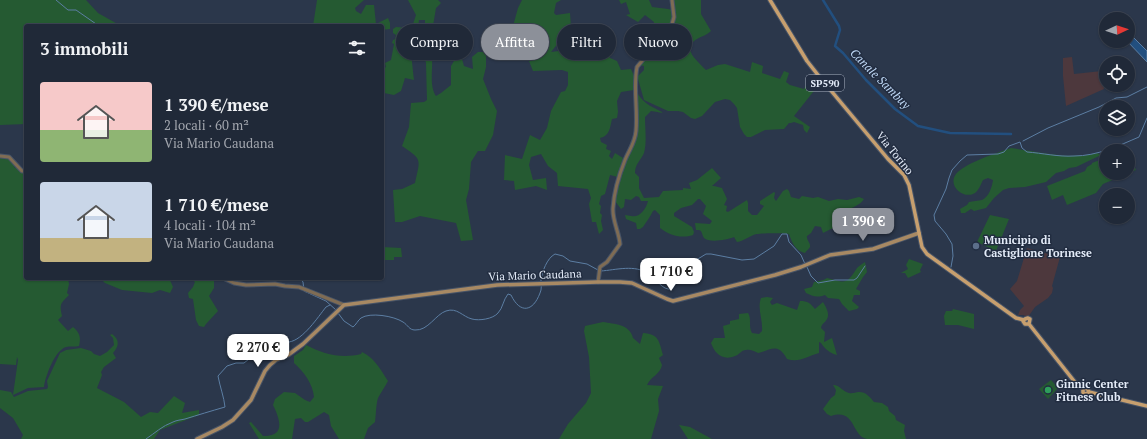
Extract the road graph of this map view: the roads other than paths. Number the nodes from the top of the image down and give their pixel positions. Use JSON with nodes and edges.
{"nodes":[{"id":1,"x":672,"y":0,"type":"edge"},
{"id":2,"x":770,"y":0,"type":"edge"},
{"id":3,"x":0,"y":156,"type":"edge"},
{"id":4,"x":24,"y":171,"type":"edge"},
{"id":5,"x":919,"y":233,"type":"junction"},
{"id":6,"x":227,"y":280,"type":"edge"},
{"id":7,"x":598,"y":282,"type":"junction"},
{"id":8,"x":344,"y":305,"type":"junction"},
{"id":9,"x":1147,"y":406,"type":"edge"},
{"id":10,"x":197,"y":439,"type":"edge"}],
"edges":[{"from":1,"to":7,"type":"street"},
{"from":2,"to":5,"type":"main road","name":"Via Torino","number":"SP590"},
{"from":3,"to":4,"type":"street"},
{"from":5,"to":7,"type":"main road","name":"Via Mario Caudana"},
{"from":5,"to":9,"type":"main road","name":"Via Torino","number":"SP590"},
{"from":6,"to":8,"type":"street"},
{"from":7,"to":8,"type":"main road","name":"Via Mario Caudana"},
{"from":8,"to":10,"type":"main road","name":"Via Mario Caudana"}]}
